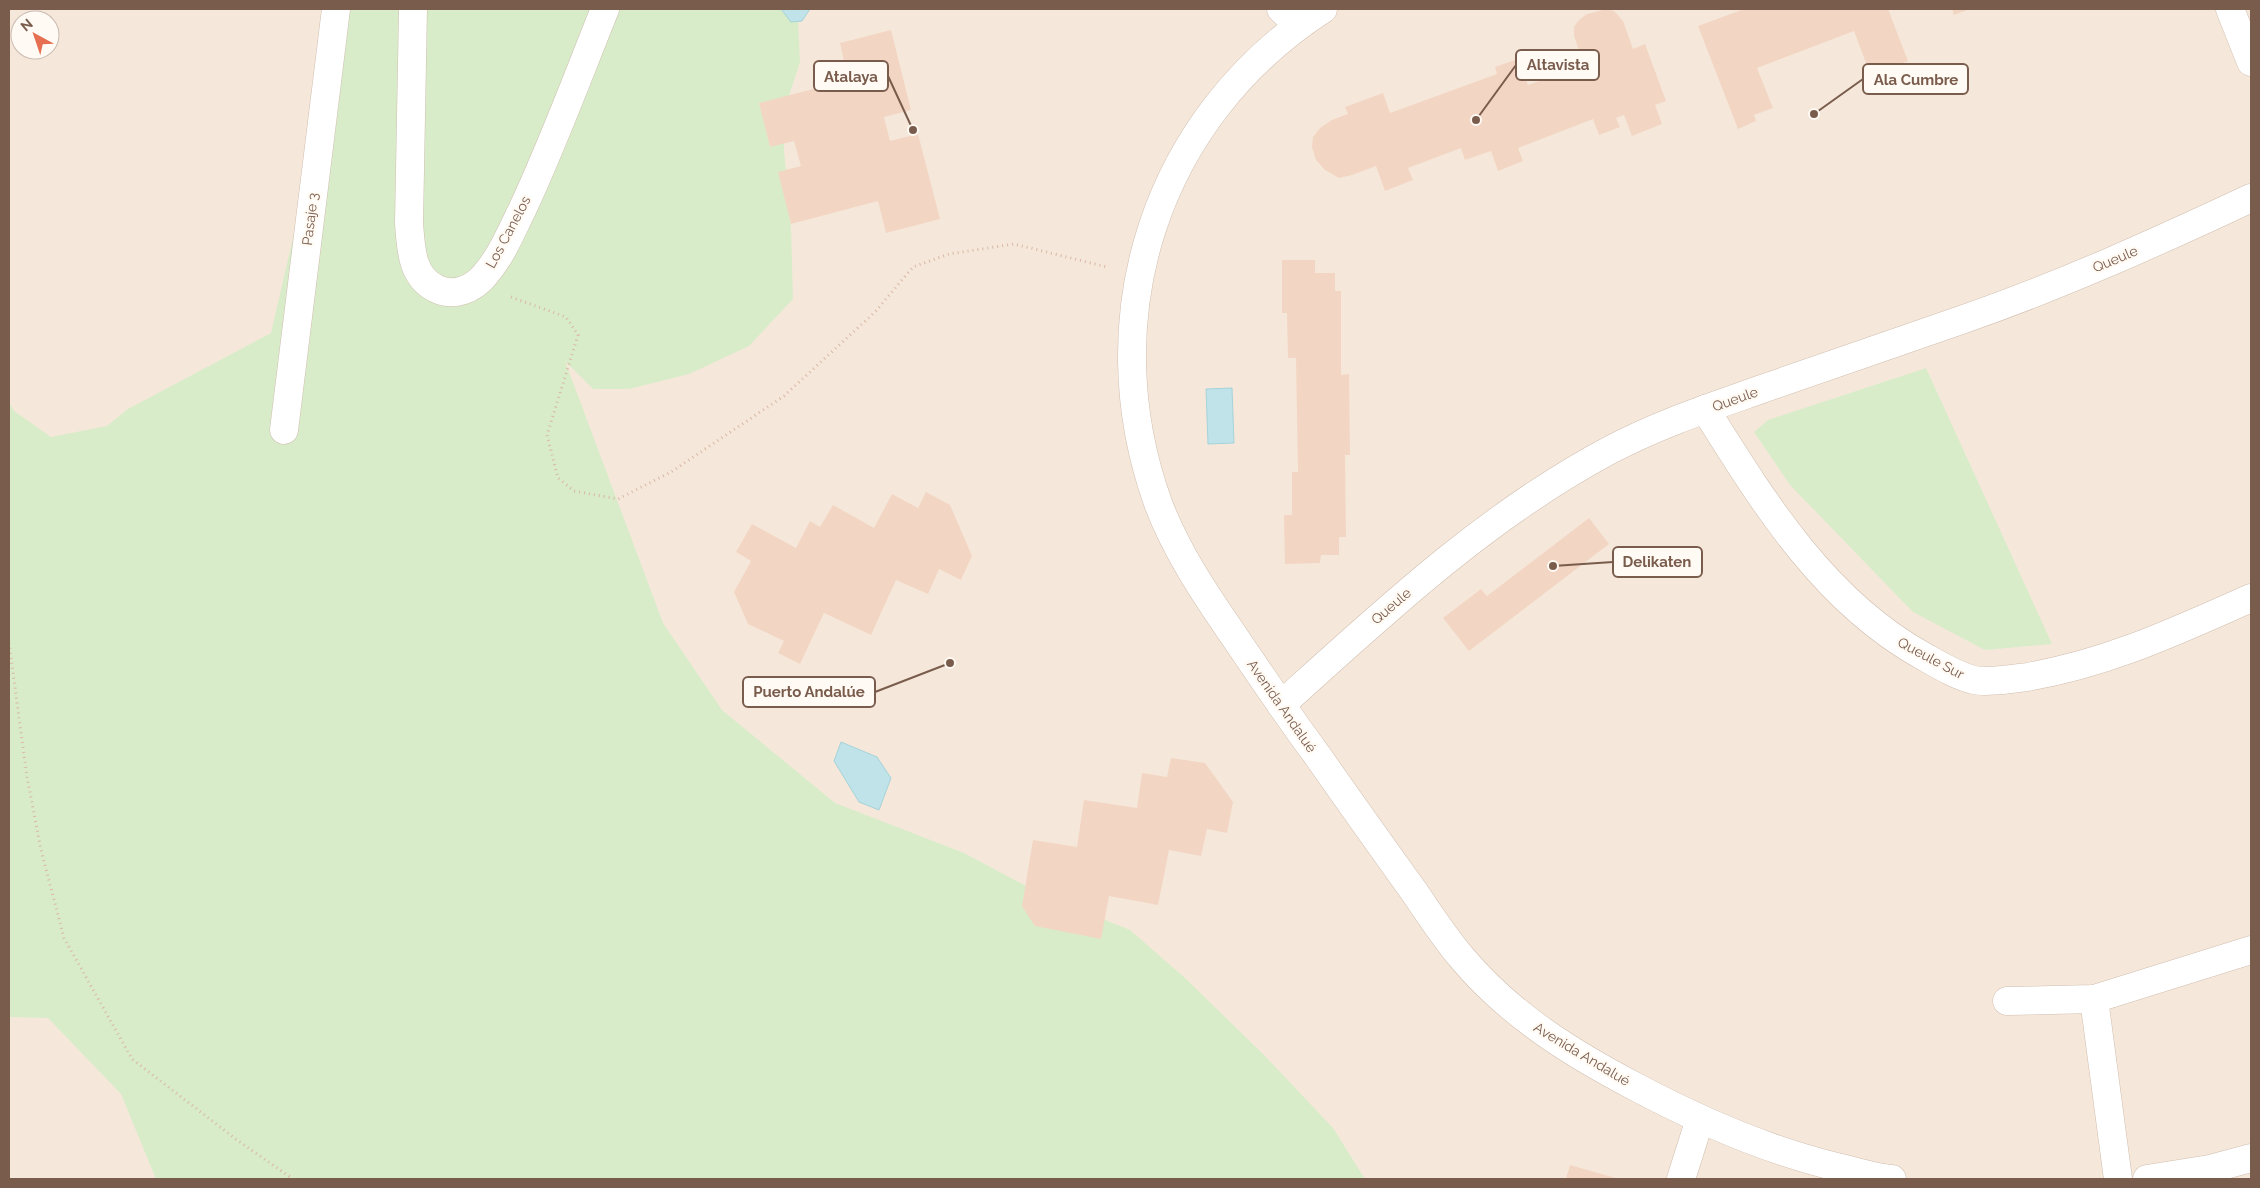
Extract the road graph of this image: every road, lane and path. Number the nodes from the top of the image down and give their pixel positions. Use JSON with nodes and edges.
{"nodes":[{"id":1,"x":336,"y":9,"type":"edge"},
{"id":2,"x":413,"y":9,"type":"edge"},
{"id":3,"x":606,"y":9,"type":"edge"},
{"id":4,"x":1322,"y":9,"type":"edge"},
{"id":5,"x":2230,"y":9,"type":"edge"},
{"id":6,"x":1289,"y":17,"type":"edge"},
{"id":7,"x":2251,"y":62,"type":"edge"},
{"id":8,"x":2251,"y":198,"type":"edge"},
{"id":9,"x":1139,"y":275,"type":"junction"},
{"id":10,"x":475,"y":285,"type":"junction"},
{"id":11,"x":1705,"y":409,"type":"junction"},
{"id":12,"x":284,"y":430,"type":"dead end"},
{"id":13,"x":2251,"y":598,"type":"edge"},
{"id":14,"x":9,"y":643,"type":"edge"},
{"id":15,"x":1281,"y":706,"type":"junction"},
{"id":16,"x":2251,"y":950,"type":"edge"},
{"id":17,"x":2094,"y":999,"type":"junction"},
{"id":18,"x":2007,"y":1001,"type":"dead end"},
{"id":19,"x":1700,"y":1119,"type":"junction"},
{"id":20,"x":2251,"y":1158,"type":"edge"},
{"id":21,"x":293,"y":1179,"type":"edge"},
{"id":22,"x":1681,"y":1179,"type":"edge"},
{"id":23,"x":1892,"y":1179,"type":"edge"},
{"id":24,"x":2118,"y":1179,"type":"edge"},
{"id":25,"x":2147,"y":1179,"type":"edge"}],
"edges":[{"from":1,"to":12,"type":"street","name":"Pasaje 3"},
{"from":2,"to":10,"type":"street"},
{"from":3,"to":10,"type":"street","name":"Los Canelos"},
{"from":4,"to":6,"type":"street","name":"Avenida Andalué"},
{"from":5,"to":7,"type":"street"},
{"from":6,"to":9,"type":"street","name":"Avenida Andalué"},
{"from":8,"to":11,"type":"street","name":"Queule"},
{"from":9,"to":10,"type":"path"},
{"from":9,"to":15,"type":"street","name":"Avenida Andalué"},
{"from":11,"to":13,"type":"street","name":"Queule Sur"},
{"from":11,"to":15,"type":"street","name":"Queule"},
{"from":14,"to":21,"type":"path"},
{"from":15,"to":19,"type":"street","name":"Avenida Andalué"},
{"from":16,"to":17,"type":"street"},
{"from":17,"to":18,"type":"street"},
{"from":17,"to":24,"type":"street"},
{"from":19,"to":22,"type":"street"},
{"from":19,"to":23,"type":"street","name":"Avenida Andalué"},
{"from":20,"to":25,"type":"street"}]}
